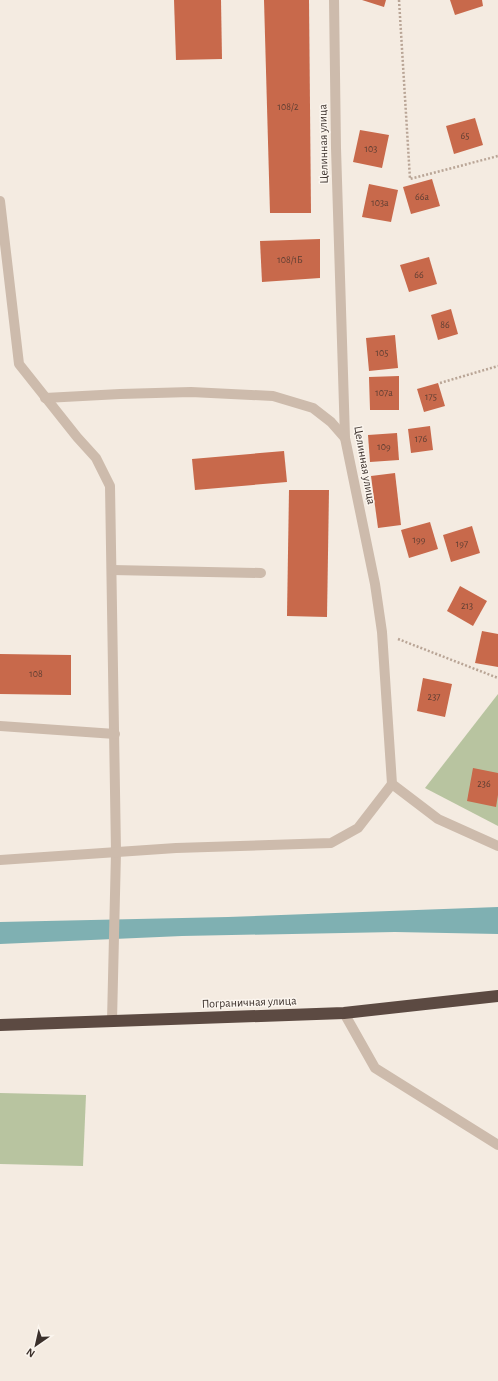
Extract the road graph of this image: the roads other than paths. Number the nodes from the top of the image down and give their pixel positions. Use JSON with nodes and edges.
{"nodes":[{"id":1,"x":334,"y":0,"type":"edge"},
{"id":2,"x":0,"y":201,"type":"edge"},
{"id":3,"x":46,"y":398,"type":"junction"},
{"id":4,"x":345,"y":438,"type":"junction"},
{"id":5,"x":112,"y":570,"type":"junction"},
{"id":6,"x":261,"y":573,"type":"dead end"},
{"id":7,"x":0,"y":726,"type":"edge"},
{"id":8,"x":115,"y":734,"type":"junction"},
{"id":9,"x":392,"y":784,"type":"junction"},
{"id":10,"x":498,"y":846,"type":"edge"},
{"id":11,"x":116,"y":852,"type":"junction"},
{"id":12,"x":0,"y":860,"type":"edge"},
{"id":13,"x":498,"y":996,"type":"edge"},
{"id":14,"x":344,"y":1013,"type":"junction"},
{"id":15,"x":112,"y":1021,"type":"junction"},
{"id":16,"x":0,"y":1025,"type":"edge"},
{"id":17,"x":498,"y":1145,"type":"edge"}],
"edges":[{"from":1,"to":4,"type":"street","name":"Целинная улица"},
{"from":2,"to":3,"type":"street"},
{"from":3,"to":4,"type":"street"},
{"from":3,"to":5,"type":"street"},
{"from":4,"to":9,"type":"street","name":"Целинная улица"},
{"from":5,"to":6,"type":"street"},
{"from":5,"to":8,"type":"street"},
{"from":7,"to":8,"type":"street"},
{"from":8,"to":11,"type":"street"},
{"from":9,"to":10,"type":"street"},
{"from":9,"to":11,"type":"street"},
{"from":11,"to":12,"type":"street"},
{"from":11,"to":15,"type":"street"},
{"from":13,"to":14,"type":"highway","name":"Пограничная улица"},
{"from":14,"to":15,"type":"highway","name":"Пограничная улица"},
{"from":14,"to":17,"type":"street"},
{"from":15,"to":16,"type":"highway","name":"Пограничная улица"}]}
